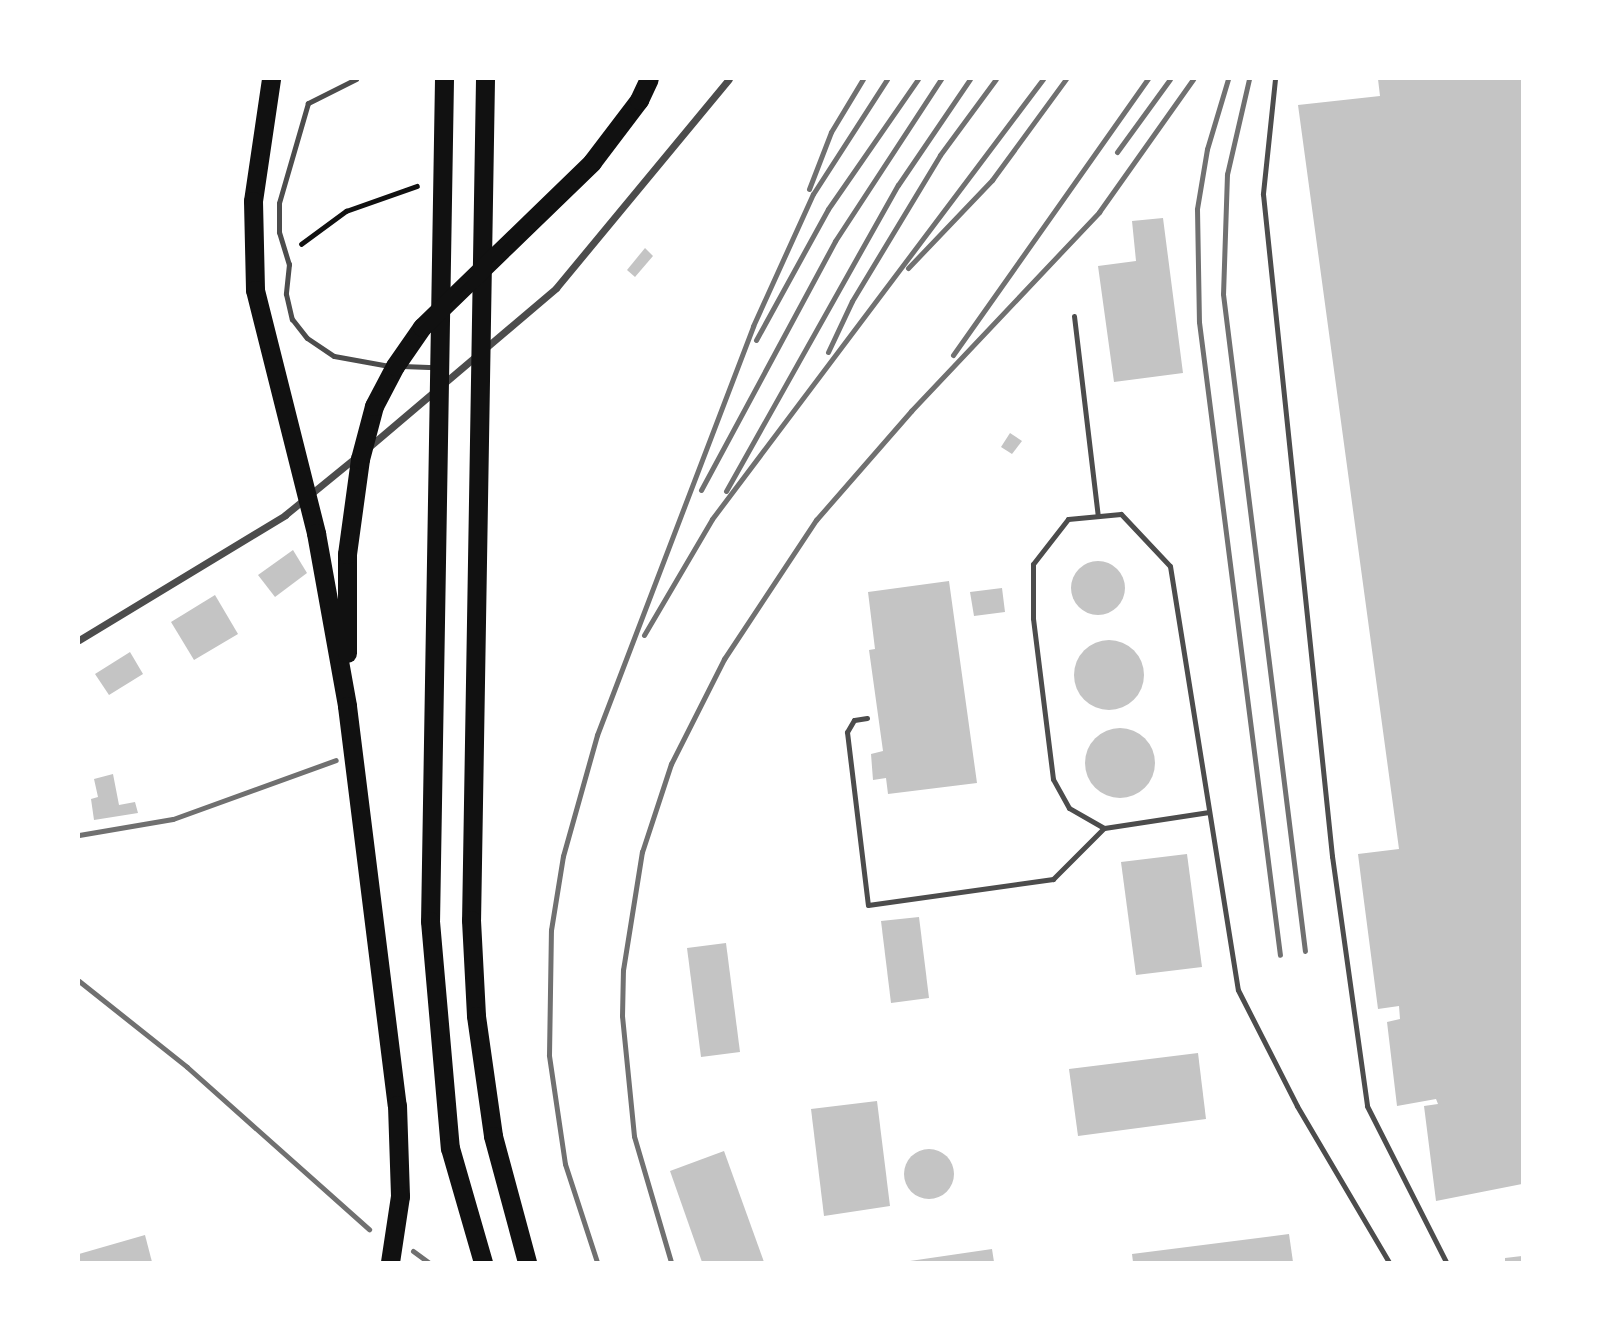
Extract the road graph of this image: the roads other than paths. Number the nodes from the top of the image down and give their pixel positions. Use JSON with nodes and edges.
{"nodes":[{"id":1,"x":271,"y":79,"type":"edge"},
{"id":2,"x":356,"y":79,"type":"edge"},
{"id":3,"x":444,"y":79,"type":"edge"},
{"id":4,"x":485,"y":79,"type":"edge"},
{"id":5,"x":649,"y":79,"type":"edge"},
{"id":6,"x":729,"y":79,"type":"edge"},
{"id":7,"x":1275,"y":79,"type":"edge"},
{"id":8,"x":1074,"y":316,"type":"dead end"},
{"id":9,"x":465,"y":368,"type":"junction"},
{"id":10,"x":1098,"y":516,"type":"junction"},
{"id":11,"x":79,"y":640,"type":"edge"},
{"id":12,"x":347,"y":706,"type":"junction"},
{"id":13,"x":867,"y":718,"type":"dead end"},
{"id":14,"x":1209,"y":812,"type":"junction"},
{"id":15,"x":1104,"y":828,"type":"junction"},
{"id":16,"x":390,"y":1262,"type":"edge"},
{"id":17,"x":483,"y":1262,"type":"edge"},
{"id":18,"x":527,"y":1262,"type":"edge"},
{"id":19,"x":1389,"y":1262,"type":"edge"},
{"id":20,"x":1446,"y":1262,"type":"edge"}],
"edges":[{"from":1,"to":12,"type":"highway"},
{"from":2,"to":9,"type":"lane"},
{"from":3,"to":17,"type":"highway"},
{"from":4,"to":18,"type":"highway"},
{"from":5,"to":12,"type":"highway"},
{"from":6,"to":9,"type":"street"},
{"from":7,"to":20,"type":"lane"},
{"from":8,"to":10,"type":"lane"},
{"from":9,"to":11,"type":"street"},
{"from":10,"to":14,"type":"lane"},
{"from":10,"to":15,"type":"lane"},
{"from":12,"to":16,"type":"highway"},
{"from":13,"to":15,"type":"lane"},
{"from":14,"to":15,"type":"lane"},
{"from":14,"to":19,"type":"lane"}]}
